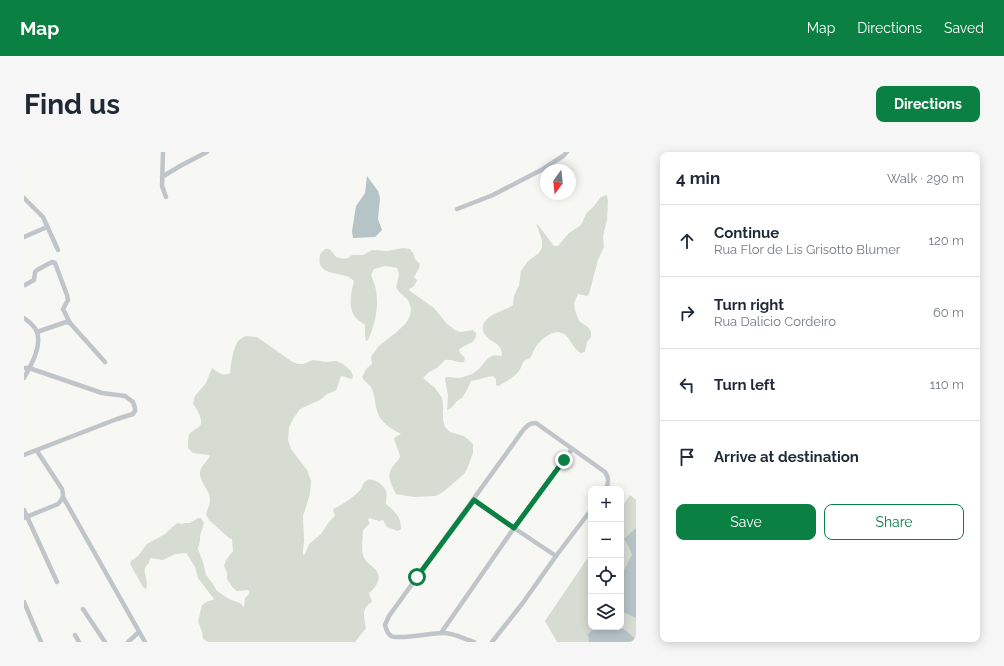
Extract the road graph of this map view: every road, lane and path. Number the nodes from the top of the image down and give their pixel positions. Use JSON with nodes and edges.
{"nodes":[{"id":1,"x":163,"y":152,"type":"edge"},
{"id":2,"x":207,"y":152,"type":"edge"},
{"id":3,"x":568,"y":152,"type":"edge"},
{"id":4,"x":162,"y":177,"type":"junction"},
{"id":5,"x":166,"y":197,"type":"dead end"},
{"id":6,"x":24,"y":198,"type":"edge"},
{"id":7,"x":456,"y":209,"type":"dead end"},
{"id":8,"x":48,"y":227,"type":"junction"},
{"id":9,"x":24,"y":237,"type":"edge"},
{"id":10,"x":58,"y":250,"type":"dead end"},
{"id":11,"x":25,"y":285,"type":"edge"},
{"id":12,"x":24,"y":318,"type":"edge"},
{"id":13,"x":70,"y":323,"type":"junction"},
{"id":14,"x":37,"y":332,"type":"junction"},
{"id":15,"x":105,"y":362,"type":"dead end"},
{"id":16,"x":27,"y":368,"type":"edge"},
{"id":17,"x":24,"y":378,"type":"edge"},
{"id":18,"x":572,"y":449,"type":"junction"},
{"id":19,"x":37,"y":451,"type":"junction"},
{"id":20,"x":24,"y":455,"type":"edge"},
{"id":21,"x":607,"y":486,"type":"edge"},
{"id":22,"x":63,"y":497,"type":"junction"},
{"id":23,"x":474,"y":500,"type":"junction"},
{"id":24,"x":24,"y":510,"type":"edge"},
{"id":25,"x":588,"y":514,"type":"edge"},
{"id":26,"x":26,"y":517,"type":"edge"},
{"id":27,"x":514,"y":528,"type":"junction"},
{"id":28,"x":556,"y":556,"type":"junction"},
{"id":29,"x":57,"y":582,"type":"dead end"},
{"id":30,"x":24,"y":602,"type":"edge"},
{"id":31,"x":83,"y":609,"type":"dead end"},
{"id":32,"x":139,"y":632,"type":"junction"},
{"id":33,"x":441,"y":633,"type":"junction"},
{"id":34,"x":75,"y":636,"type":"dead end"},
{"id":35,"x":41,"y":642,"type":"edge"},
{"id":36,"x":79,"y":642,"type":"edge"},
{"id":37,"x":105,"y":642,"type":"edge"},
{"id":38,"x":128,"y":642,"type":"edge"},
{"id":39,"x":144,"y":642,"type":"edge"},
{"id":40,"x":474,"y":642,"type":"edge"},
{"id":41,"x":492,"y":642,"type":"edge"}],
"edges":[{"from":1,"to":4,"type":"street"},
{"from":2,"to":4,"type":"street"},
{"from":3,"to":7,"type":"street"},
{"from":4,"to":5,"type":"street"},
{"from":6,"to":8,"type":"street"},
{"from":8,"to":9,"type":"street"},
{"from":8,"to":10,"type":"street"},
{"from":11,"to":13,"type":"street"},
{"from":12,"to":14,"type":"street"},
{"from":13,"to":14,"type":"street"},
{"from":13,"to":15,"type":"street"},
{"from":14,"to":16,"type":"street"},
{"from":16,"to":17,"type":"street"},
{"from":16,"to":19,"type":"street"},
{"from":18,"to":21,"type":"street"},
{"from":18,"to":23,"type":"street"},
{"from":18,"to":27,"type":"street"},
{"from":19,"to":20,"type":"street"},
{"from":19,"to":22,"type":"street"},
{"from":22,"to":26,"type":"street"},
{"from":22,"to":32,"type":"street"},
{"from":23,"to":27,"type":"street"},
{"from":23,"to":33,"type":"street"},
{"from":24,"to":26,"type":"street"},
{"from":25,"to":28,"type":"street"},
{"from":26,"to":29,"type":"street"},
{"from":27,"to":28,"type":"street"},
{"from":27,"to":33,"type":"street"},
{"from":28,"to":41,"type":"street"},
{"from":30,"to":35,"type":"street"},
{"from":31,"to":37,"type":"street"},
{"from":32,"to":38,"type":"street"},
{"from":32,"to":39,"type":"street"},
{"from":33,"to":40,"type":"street"},
{"from":34,"to":36,"type":"street"}]}
